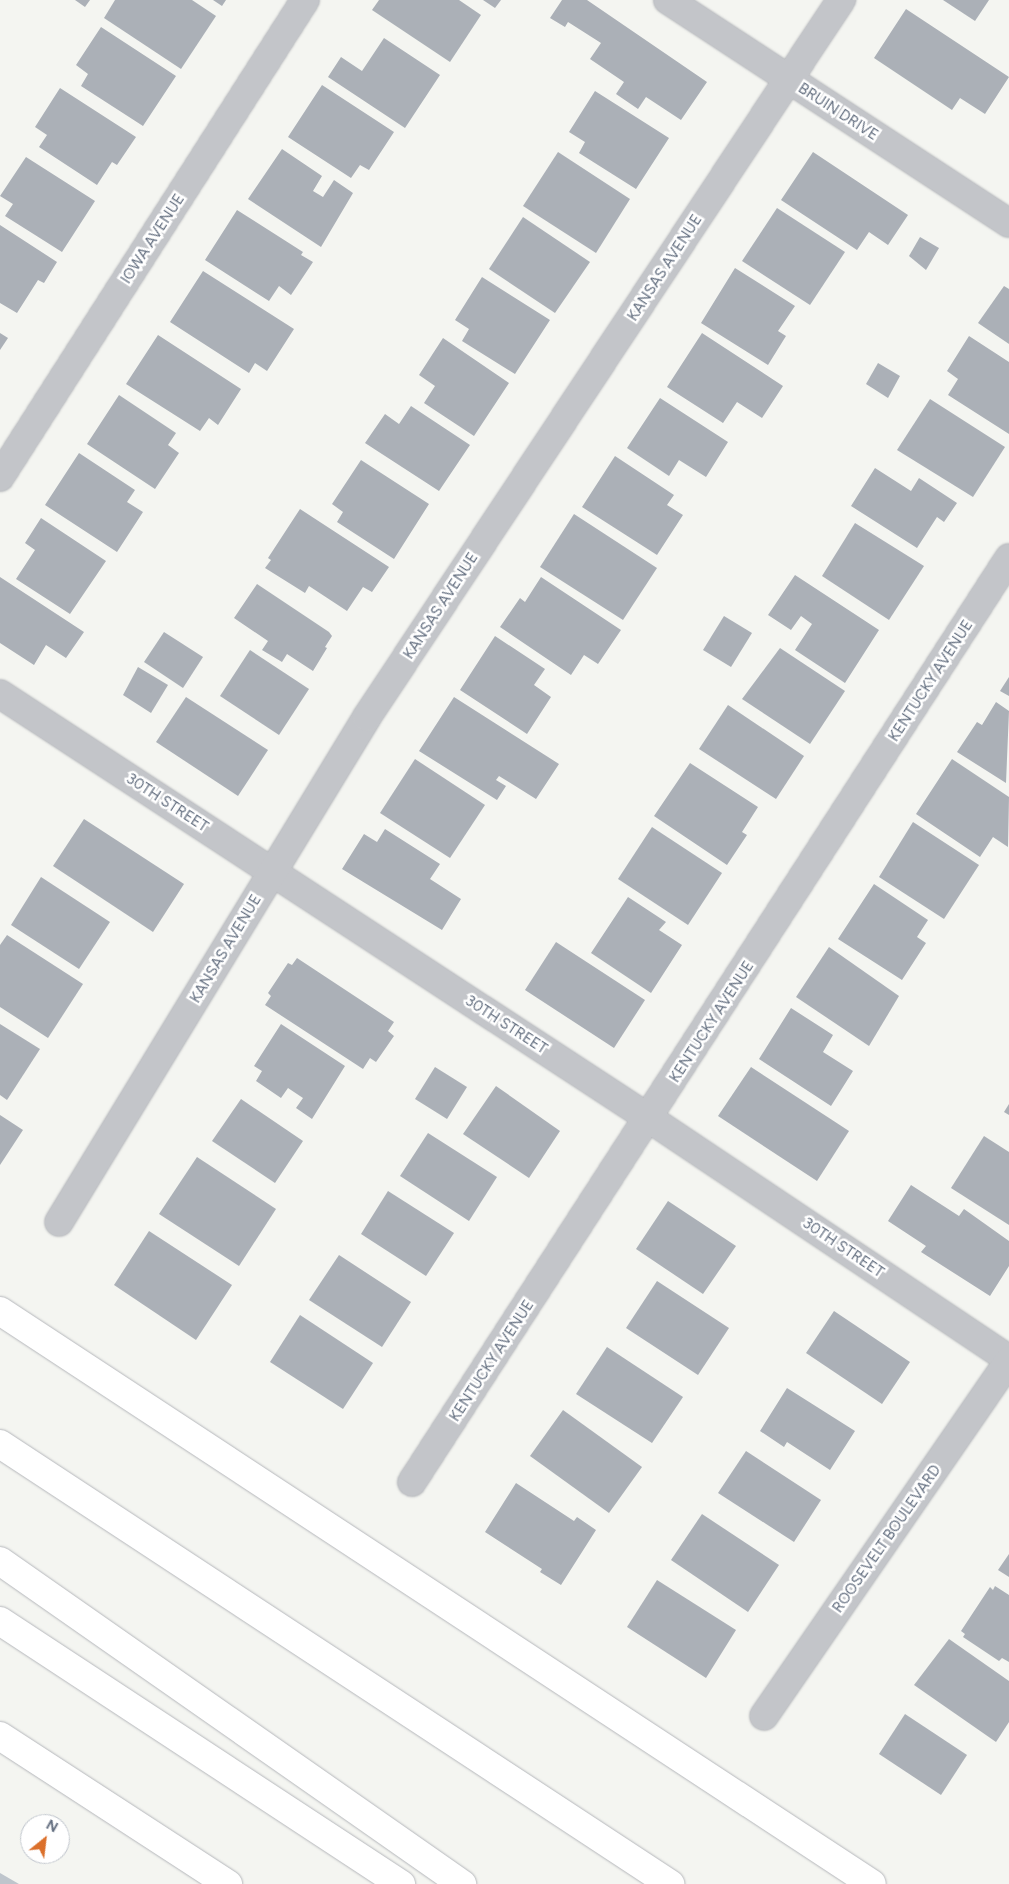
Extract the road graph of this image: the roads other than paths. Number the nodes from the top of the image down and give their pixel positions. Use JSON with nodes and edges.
{"nodes":[{"id":1,"x":305,"y":0,"type":"edge"},
{"id":2,"x":668,"y":0,"type":"edge"},
{"id":3,"x":841,"y":0,"type":"edge"},
{"id":4,"x":789,"y":80,"type":"junction"},
{"id":5,"x":1009,"y":223,"type":"edge"},
{"id":6,"x":0,"y":477,"type":"edge"},
{"id":7,"x":1009,"y":558,"type":"edge"},
{"id":8,"x":0,"y":694,"type":"edge"},
{"id":9,"x":273,"y":873,"type":"junction"},
{"id":10,"x":650,"y":1119,"type":"junction"},
{"id":11,"x":59,"y":1222,"type":"dead end"},
{"id":12,"x":0,"y":1311,"type":"edge"},
{"id":13,"x":1009,"y":1360,"type":"edge"},
{"id":14,"x":0,"y":1444,"type":"edge"},
{"id":15,"x":412,"y":1482,"type":"dead end"},
{"id":16,"x":0,"y":1562,"type":"edge"},
{"id":17,"x":0,"y":1621,"type":"edge"},
{"id":18,"x":764,"y":1716,"type":"dead end"},
{"id":19,"x":0,"y":1736,"type":"edge"},
{"id":20,"x":228,"y":1884,"type":"edge"},
{"id":21,"x":401,"y":1884,"type":"edge"},
{"id":22,"x":462,"y":1884,"type":"edge"},
{"id":23,"x":670,"y":1884,"type":"edge"},
{"id":24,"x":872,"y":1884,"type":"edge"}],
"edges":[{"from":1,"to":6,"type":"street","name":"IOWA AVENUE"},
{"from":2,"to":4,"type":"street","name":"BRUIN DRIVE"},
{"from":3,"to":4,"type":"street","name":"KANSAS AVENUE"},
{"from":4,"to":5,"type":"street","name":"BRUIN DRIVE"},
{"from":4,"to":9,"type":"street","name":"KANSAS AVENUE"},
{"from":7,"to":10,"type":"street","name":"KENTUCKY AVENUE"},
{"from":8,"to":9,"type":"street","name":"30TH STREET"},
{"from":9,"to":10,"type":"street","name":"30TH STREET"},
{"from":9,"to":11,"type":"street","name":"KANSAS AVENUE"},
{"from":10,"to":13,"type":"street","name":"30TH STREET"},
{"from":10,"to":15,"type":"street","name":"KENTUCKY AVENUE"},
{"from":12,"to":24,"type":"highway"},
{"from":13,"to":18,"type":"street","name":"ROOSEVELT BOULEVARD"},
{"from":14,"to":23,"type":"highway"},
{"from":16,"to":22,"type":"highway"},
{"from":17,"to":21,"type":"highway"},
{"from":19,"to":20,"type":"highway"}]}
